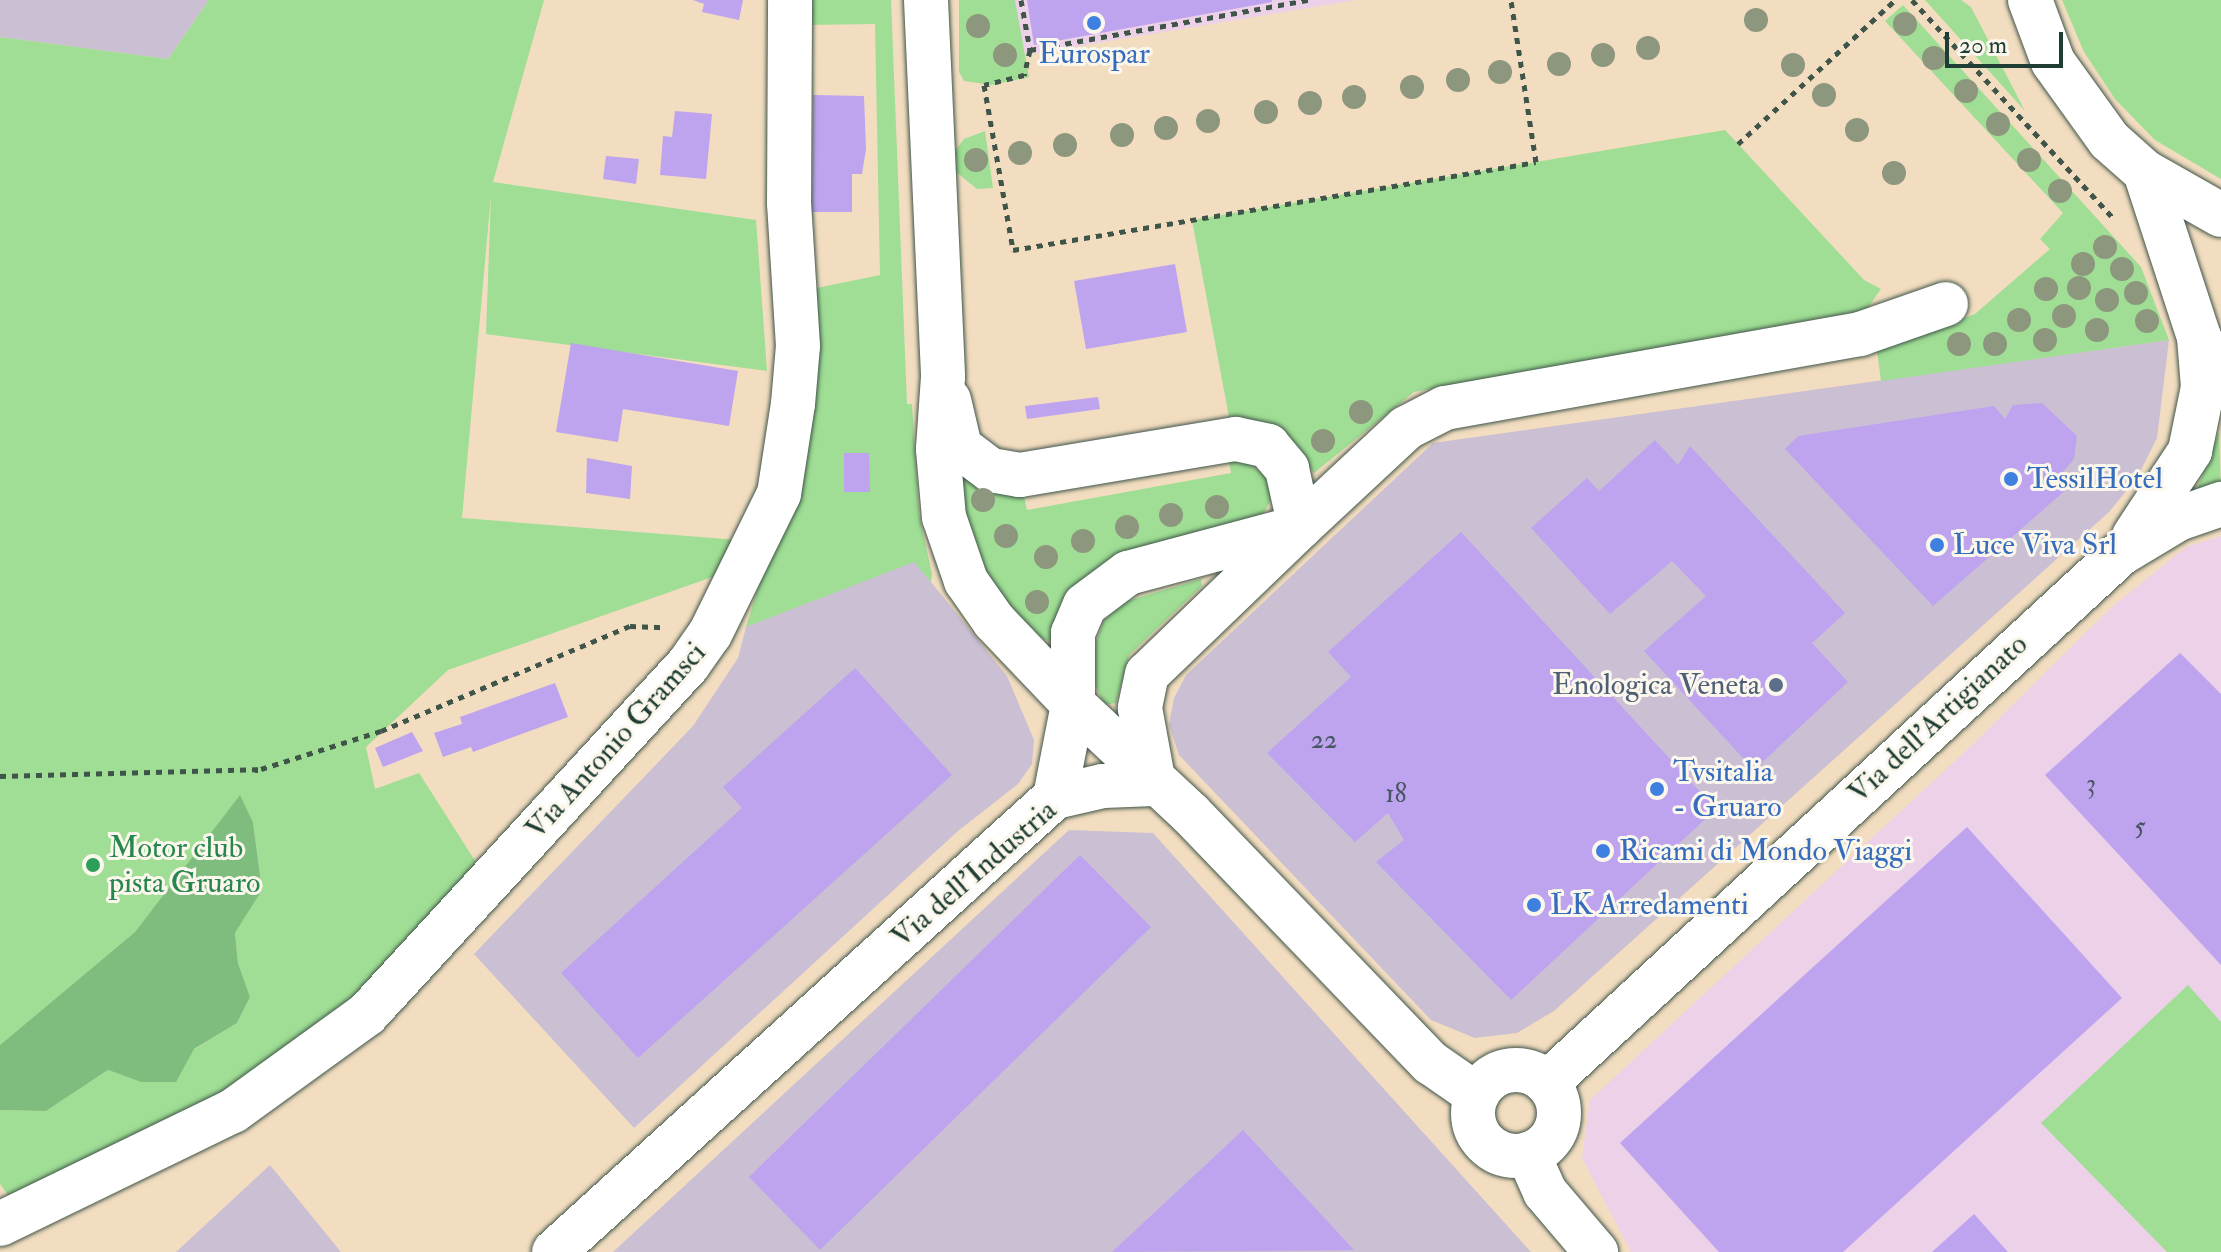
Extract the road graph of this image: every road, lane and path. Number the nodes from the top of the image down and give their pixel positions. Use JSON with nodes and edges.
{"nodes":[{"id":1,"x":790,"y":0,"type":"edge"},
{"id":2,"x":926,"y":0,"type":"edge"},
{"id":3,"x":1021,"y":0,"type":"edge"},
{"id":4,"x":1309,"y":0,"type":"edge"},
{"id":5,"x":1511,"y":0,"type":"edge"},
{"id":6,"x":1895,"y":0,"type":"edge"},
{"id":7,"x":1912,"y":0,"type":"edge"},
{"id":8,"x":2021,"y":6,"type":"edge"},
{"id":9,"x":1030,"y":50,"type":"junction"},
{"id":10,"x":1738,"y":144,"type":"dead end"},
{"id":11,"x":2145,"y":172,"type":"junction"},
{"id":12,"x":2221,"y":215,"type":"edge"},
{"id":13,"x":2120,"y":226,"type":"dead end"},
{"id":14,"x":1946,"y":304,"type":"dead end"},
{"id":15,"x":2199,"y":337,"type":"junction"},
{"id":16,"x":943,"y":377,"type":"junction"},
{"id":17,"x":2221,"y":384,"type":"edge"},
{"id":18,"x":2221,"y":504,"type":"edge"},
{"id":19,"x":1300,"y":527,"type":"junction"},
{"id":20,"x":2120,"y":554,"type":"junction"},
{"id":21,"x":710,"y":634,"type":"junction"},
{"id":22,"x":1073,"y":704,"type":"junction"},
{"id":23,"x":0,"y":776,"type":"edge"},
{"id":24,"x":1154,"y":784,"type":"junction"},
{"id":25,"x":1055,"y":797,"type":"junction"},
{"id":26,"x":1547,"y":1083,"type":"junction"},
{"id":27,"x":1477,"y":1095,"type":"junction"},
{"id":28,"x":1528,"y":1154,"type":"junction"},
{"id":29,"x":0,"y":1224,"type":"edge"},
{"id":30,"x":554,"y":1252,"type":"edge"},
{"id":31,"x":1596,"y":1252,"type":"edge"}],
"edges":[{"from":1,"to":21,"type":"street","name":"Via Antonio Gramsci"},
{"from":2,"to":16,"type":"street"},
{"from":3,"to":9,"type":"path"},
{"from":4,"to":9,"type":"path"},
{"from":5,"to":9,"type":"path"},
{"from":6,"to":10,"type":"path"},
{"from":7,"to":13,"type":"path"},
{"from":8,"to":11,"type":"street"},
{"from":11,"to":12,"type":"street"},
{"from":11,"to":15,"type":"street"},
{"from":14,"to":19,"type":"street"},
{"from":15,"to":17,"type":"street"},
{"from":15,"to":20,"type":"street"},
{"from":16,"to":19,"type":"street"},
{"from":16,"to":22,"type":"street"},
{"from":18,"to":20,"type":"street"},
{"from":19,"to":22,"type":"street"},
{"from":19,"to":24,"type":"street"},
{"from":20,"to":26,"type":"street","name":"Via dell'Artigianato"},
{"from":21,"to":23,"type":"path"},
{"from":21,"to":29,"type":"street","name":"Via Antonio Gramsci"},
{"from":22,"to":24,"type":"street"},
{"from":22,"to":25,"type":"street"},
{"from":24,"to":25,"type":"street","name":"Via dell'Industria"},
{"from":24,"to":27,"type":"street"},
{"from":25,"to":30,"type":"street","name":"Via dell'Industria"},
{"from":26,"to":27,"type":"street"},
{"from":26,"to":28,"type":"street"},
{"from":27,"to":28,"type":"street"},
{"from":28,"to":31,"type":"street"}]}
